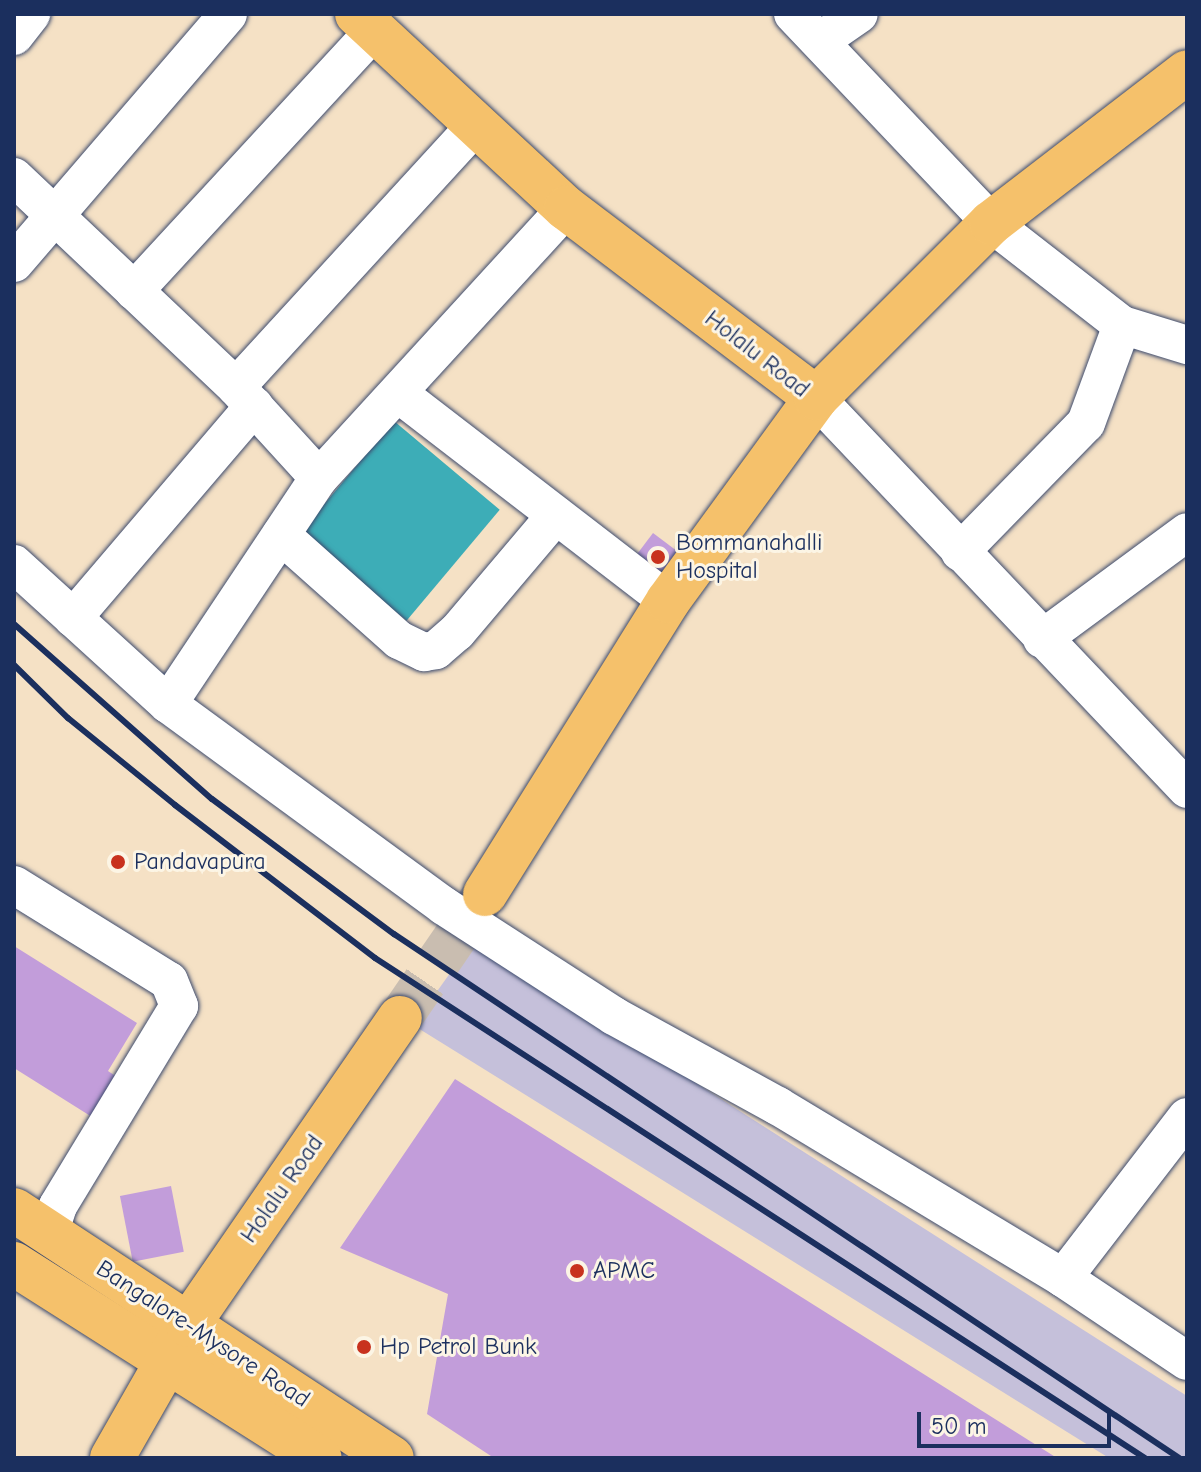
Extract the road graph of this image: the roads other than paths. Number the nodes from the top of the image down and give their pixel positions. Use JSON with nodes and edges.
{"nodes":[{"id":1,"x":31,"y":14,"type":"edge"},
{"id":2,"x":793,"y":14,"type":"edge"},
{"id":3,"x":859,"y":14,"type":"edge"},
{"id":4,"x":208,"y":21,"type":"edge"},
{"id":5,"x":366,"y":22,"type":"edge"},
{"id":6,"x":14,"y":36,"type":"edge"},
{"id":7,"x":820,"y":41,"type":"junction"},
{"id":8,"x":1187,"y":72,"type":"edge"},
{"id":9,"x":476,"y":125,"type":"junction"},
{"id":10,"x":14,"y":177,"type":"edge"},
{"id":11,"x":566,"y":208,"type":"junction"},
{"id":12,"x":54,"y":215,"type":"junction"},
{"id":13,"x":991,"y":223,"type":"junction"},
{"id":14,"x":14,"y":263,"type":"edge"},
{"id":15,"x":134,"y":291,"type":"junction"},
{"id":16,"x":1122,"y":325,"type":"junction"},
{"id":17,"x":1187,"y":345,"type":"edge"},
{"id":18,"x":399,"y":394,"type":"junction"},
{"id":19,"x":245,"y":396,"type":"junction"},
{"id":20,"x":816,"y":398,"type":"junction"},
{"id":21,"x":319,"y":478,"type":"junction"},
{"id":22,"x":556,"y":515,"type":"junction"},
{"id":23,"x":1187,"y":532,"type":"edge"},
{"id":24,"x":281,"y":535,"type":"junction"},
{"id":25,"x":960,"y":552,"type":"junction"},
{"id":26,"x":14,"y":564,"type":"edge"},
{"id":27,"x":668,"y":601,"type":"junction"},
{"id":28,"x":73,"y":618,"type":"junction"},
{"id":29,"x":1042,"y":639,"type":"junction"},
{"id":30,"x":168,"y":704,"type":"junction"},
{"id":31,"x":1178,"y":765,"type":"edge"},
{"id":32,"x":14,"y":885,"type":"edge"},
{"id":33,"x":485,"y":894,"type":"tunnel mouth"},
{"id":34,"x":400,"y":1018,"type":"tunnel mouth"},
{"id":35,"x":1187,"y":1117,"type":"edge"},
{"id":36,"x":32,"y":1222,"type":"edge"},
{"id":37,"x":14,"y":1264,"type":"edge"},
{"id":38,"x":1063,"y":1278,"type":"junction"},
{"id":39,"x":188,"y":1325,"type":"junction"},
{"id":40,"x":1187,"y":1361,"type":"edge"},
{"id":41,"x":167,"y":1363,"type":"junction"},
{"id":42,"x":112,"y":1458,"type":"edge"},
{"id":43,"x":320,"y":1458,"type":"edge"},
{"id":44,"x":392,"y":1458,"type":"edge"}],
"edges":[{"from":1,"to":6,"type":"street"},
{"from":2,"to":7,"type":"street"},
{"from":3,"to":7,"type":"street"},
{"from":4,"to":12,"type":"street"},
{"from":5,"to":9,"type":"main road","name":"Holalu Road"},
{"from":5,"to":15,"type":"street"},
{"from":7,"to":13,"type":"street"},
{"from":8,"to":13,"type":"main road"},
{"from":9,"to":11,"type":"main road","name":"Holalu Road"},
{"from":9,"to":19,"type":"street"},
{"from":10,"to":12,"type":"street"},
{"from":11,"to":18,"type":"street"},
{"from":11,"to":20,"type":"main road","name":"Holalu Road"},
{"from":12,"to":14,"type":"street"},
{"from":12,"to":15,"type":"street"},
{"from":13,"to":16,"type":"street"},
{"from":13,"to":20,"type":"main road"},
{"from":15,"to":19,"type":"street"},
{"from":16,"to":17,"type":"street"},
{"from":16,"to":25,"type":"street"},
{"from":18,"to":21,"type":"street"},
{"from":18,"to":22,"type":"street"},
{"from":19,"to":21,"type":"street"},
{"from":19,"to":28,"type":"street"},
{"from":20,"to":25,"type":"street"},
{"from":20,"to":27,"type":"main road","name":"Holalu Road"},
{"from":21,"to":24,"type":"street"},
{"from":22,"to":24,"type":"street"},
{"from":22,"to":27,"type":"street"},
{"from":23,"to":29,"type":"street"},
{"from":24,"to":30,"type":"street"},
{"from":25,"to":29,"type":"street"},
{"from":26,"to":28,"type":"street"},
{"from":27,"to":33,"type":"main road","name":"Holalu Road"},
{"from":28,"to":30,"type":"street"},
{"from":29,"to":31,"type":"street"},
{"from":30,"to":38,"type":"street"},
{"from":32,"to":36,"type":"street"},
{"from":34,"to":39,"type":"main road","name":"Holalu Road"},
{"from":35,"to":38,"type":"street"},
{"from":36,"to":39,"type":"main road","name":"Bangalore-Mysore Road"},
{"from":37,"to":41,"type":"main road","name":"Bangalore-Mysore Road"},
{"from":38,"to":40,"type":"street"},
{"from":39,"to":41,"type":"main road","name":"Holalu Road"},
{"from":39,"to":44,"type":"main road","name":"Bangalore-Mysore Road"},
{"from":41,"to":42,"type":"main road","name":"Holalu Road"},
{"from":41,"to":43,"type":"main road","name":"Bangalore-Mysore Road"}]}
